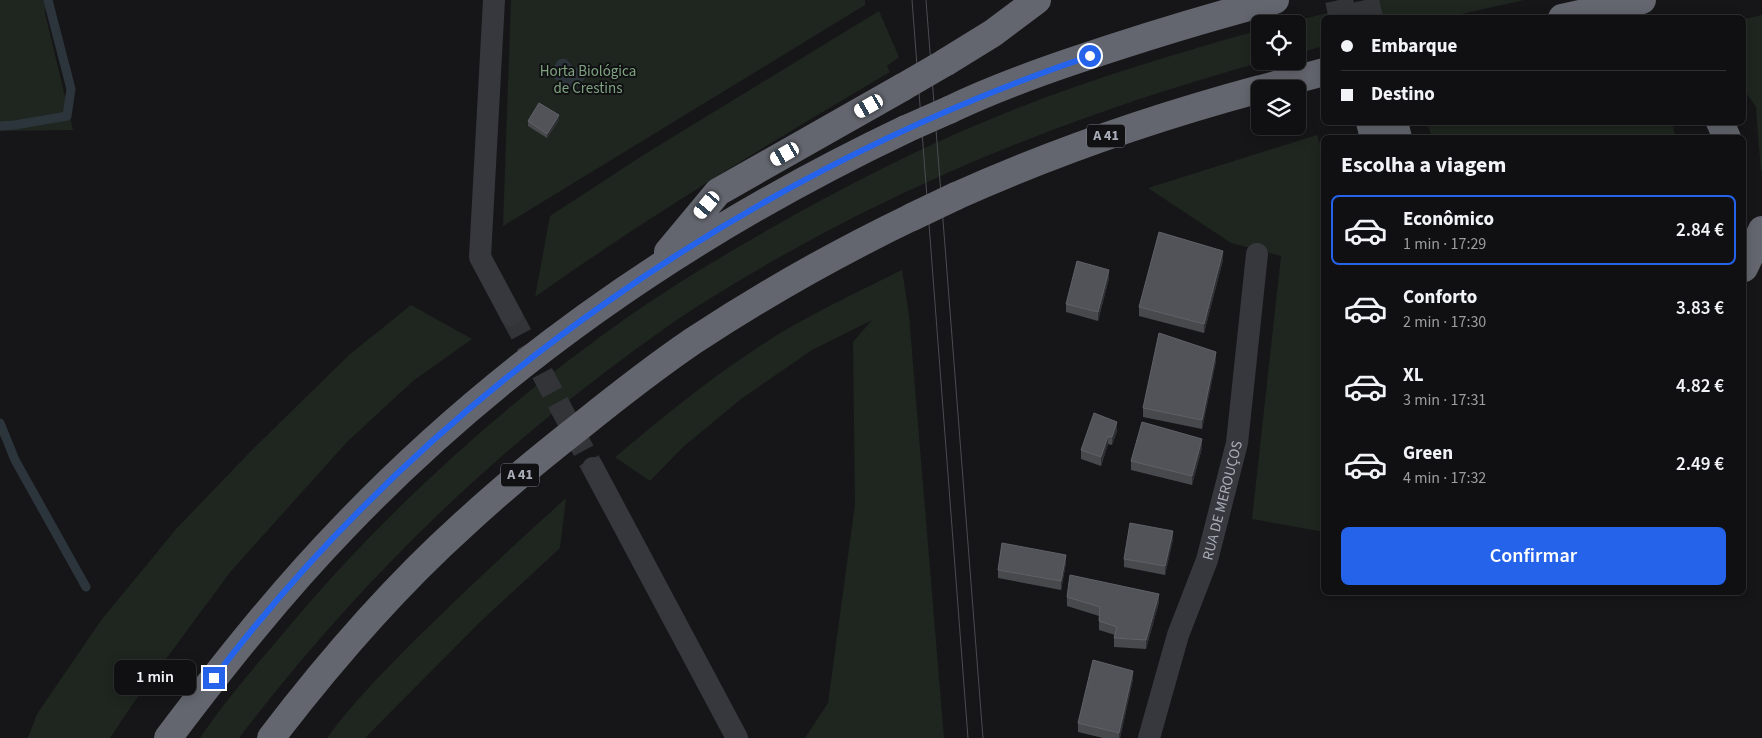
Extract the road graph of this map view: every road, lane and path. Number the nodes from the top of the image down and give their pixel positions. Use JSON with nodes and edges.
{"nodes":[{"id":1,"x":494,"y":0,"type":"edge"},
{"id":2,"x":1037,"y":0,"type":"edge"},
{"id":3,"x":1275,"y":0,"type":"edge"},
{"id":4,"x":1642,"y":0,"type":"edge"},
{"id":5,"x":1575,"y":15,"type":"edge"},
{"id":6,"x":1321,"y":73,"type":"edge"},
{"id":7,"x":1294,"y":80,"type":"edge"},
{"id":8,"x":1251,"y":92,"type":"edge"},
{"id":9,"x":1762,"y":230,"type":"edge"},
{"id":10,"x":1257,"y":254,"type":"dead end"},
{"id":11,"x":1746,"y":264,"type":"edge"},
{"id":12,"x":652,"y":270,"type":"junction"},
{"id":13,"x":511,"y":315,"type":"tunnel mouth"},
{"id":14,"x":593,"y":468,"type":"tunnel mouth"},
{"id":15,"x":168,"y":738,"type":"edge"},
{"id":16,"x":270,"y":738,"type":"edge"},
{"id":17,"x":737,"y":738,"type":"edge"},
{"id":18,"x":1149,"y":738,"type":"edge"}],
"edges":[{"from":1,"to":13,"type":"street"},
{"from":2,"to":12,"type":"highway","bridge":true},
{"from":3,"to":12,"type":"highway","bridge":true},
{"from":4,"to":5,"type":"highway"},
{"from":6,"to":7,"type":"highway","number":"A 41"},
{"from":8,"to":16,"type":"highway","number":"A 41","bridge":true},
{"from":9,"to":11,"type":"highway"},
{"from":10,"to":18,"type":"street","name":"RUA DE MEROUÇOS"},
{"from":12,"to":15,"type":"highway"},
{"from":14,"to":17,"type":"street"}]}
